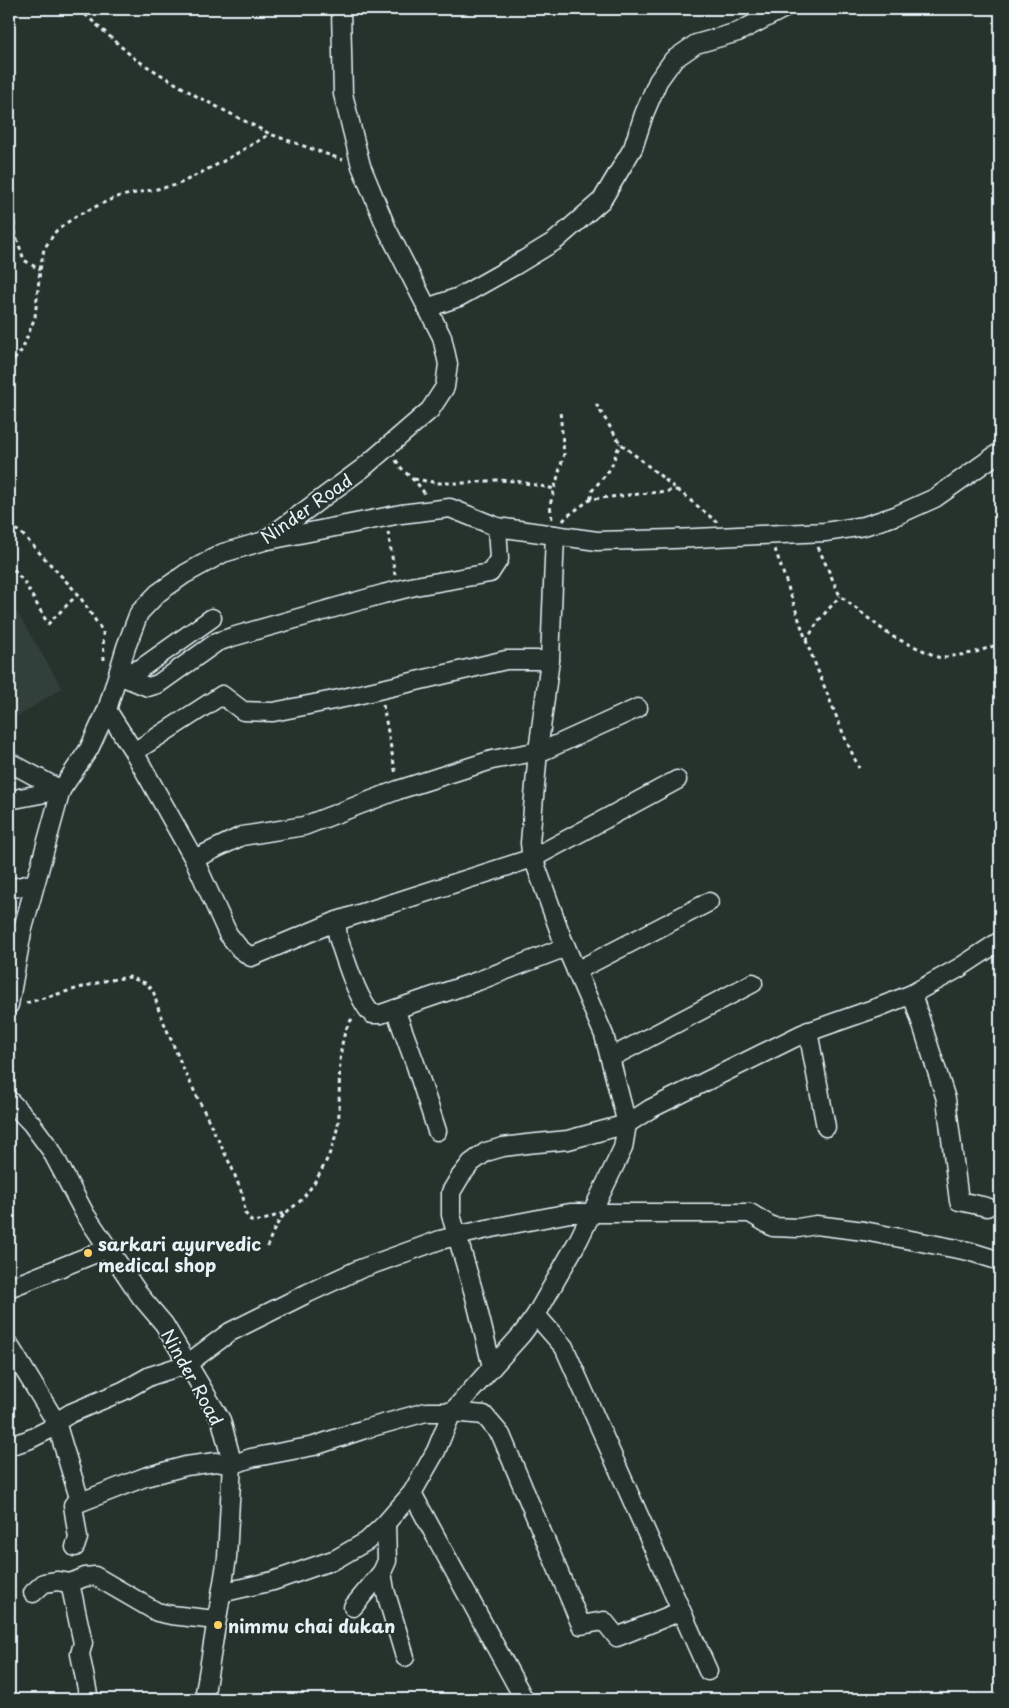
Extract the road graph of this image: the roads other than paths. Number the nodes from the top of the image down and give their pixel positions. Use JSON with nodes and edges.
{"nodes":[{"id":1,"x":341,"y":9,"type":"edge"},
{"id":2,"x":783,"y":9,"type":"edge"},
{"id":3,"x":427,"y":308,"type":"junction"},
{"id":4,"x":1000,"y":452,"type":"edge"},
{"id":5,"x":497,"y":527,"type":"junction"},
{"id":6,"x":555,"y":535,"type":"junction"},
{"id":7,"x":264,"y":541,"type":"junction"},
{"id":8,"x":212,"y":618,"type":"dead end"},
{"id":9,"x":550,"y":660,"type":"junction"},
{"id":10,"x":118,"y":675,"type":"junction"},
{"id":11,"x":638,"y":708,"type":"dead end"},
{"id":12,"x":107,"y":710,"type":"junction"},
{"id":13,"x":538,"y":751,"type":"junction"},
{"id":14,"x":134,"y":752,"type":"junction"},
{"id":15,"x":9,"y":762,"type":"edge"},
{"id":16,"x":677,"y":780,"type":"dead end"},
{"id":17,"x":61,"y":790,"type":"junction"},
{"id":18,"x":9,"y":800,"type":"edge"},
{"id":19,"x":534,"y":858,"type":"junction"},
{"id":20,"x":194,"y":859,"type":"junction"},
{"id":21,"x":34,"y":883,"type":"junction"},
{"id":22,"x":9,"y":889,"type":"edge"},
{"id":23,"x":709,"y":902,"type":"dead end"},
{"id":24,"x":337,"y":921,"type":"junction"},
{"id":25,"x":1000,"y":941,"type":"edge"},
{"id":26,"x":566,"y":947,"type":"junction"},
{"id":27,"x":576,"y":970,"type":"junction"},
{"id":28,"x":753,"y":983,"type":"dead end"},
{"id":29,"x":912,"y":994,"type":"junction"},
{"id":30,"x":17,"y":1004,"type":"edge"},
{"id":31,"x":395,"y":1009,"type":"junction"},
{"id":32,"x":808,"y":1031,"type":"junction"},
{"id":33,"x":610,"y":1058,"type":"junction"},
{"id":34,"x":9,"y":1100,"type":"edge"},
{"id":35,"x":627,"y":1124,"type":"junction"},
{"id":36,"x":826,"y":1127,"type":"dead end"},
{"id":37,"x":437,"y":1131,"type":"dead end"},
{"id":38,"x":987,"y":1207,"type":"dead end"},
{"id":39,"x":592,"y":1212,"type":"junction"},
{"id":40,"x":457,"y":1236,"type":"junction"},
{"id":41,"x":109,"y":1248,"type":"junction"},
{"id":42,"x":1000,"y":1261,"type":"edge"},
{"id":43,"x":9,"y":1288,"type":"edge"},
{"id":44,"x":536,"y":1314,"type":"junction"},
{"id":45,"x":9,"y":1344,"type":"edge"},
{"id":46,"x":187,"y":1364,"type":"junction"},
{"id":47,"x":492,"y":1367,"type":"junction"},
{"id":48,"x":452,"y":1412,"type":"junction"},
{"id":49,"x":56,"y":1422,"type":"junction"},
{"id":50,"x":9,"y":1446,"type":"edge"},
{"id":51,"x":232,"y":1465,"type":"junction"},
{"id":52,"x":412,"y":1493,"type":"junction"},
{"id":53,"x":80,"y":1501,"type":"junction"},
{"id":54,"x":386,"y":1523,"type":"junction"},
{"id":55,"x":75,"y":1547,"type":"dead end"},
{"id":56,"x":382,"y":1572,"type":"junction"},
{"id":57,"x":70,"y":1583,"type":"junction"},
{"id":58,"x":33,"y":1593,"type":"dead end"},
{"id":59,"x":220,"y":1593,"type":"junction"},
{"id":60,"x":353,"y":1606,"type":"dead end"},
{"id":61,"x":681,"y":1611,"type":"junction"},
{"id":62,"x":216,"y":1620,"type":"junction"},
{"id":63,"x":405,"y":1657,"type":"dead end"},
{"id":64,"x":708,"y":1672,"type":"dead end"},
{"id":65,"x":89,"y":1699,"type":"edge"},
{"id":66,"x":204,"y":1699,"type":"edge"},
{"id":67,"x":524,"y":1699,"type":"edge"}],
"edges":[{"from":1,"to":3,"type":"street","name":"Ninder Road"},
{"from":2,"to":3,"type":"street"},
{"from":3,"to":7,"type":"street","name":"Ninder Road"},
{"from":4,"to":6,"type":"street"},
{"from":5,"to":6,"type":"street"},
{"from":5,"to":7,"type":"street"},
{"from":5,"to":10,"type":"street"},
{"from":6,"to":9,"type":"street"},
{"from":7,"to":10,"type":"street","name":"Ninder Road"},
{"from":8,"to":10,"type":"street"},
{"from":9,"to":13,"type":"street"},
{"from":9,"to":14,"type":"street"},
{"from":10,"to":12,"type":"street","name":"Ninder Road"},
{"from":11,"to":13,"type":"street"},
{"from":12,"to":14,"type":"street"},
{"from":12,"to":17,"type":"street","name":"Ninder Road"},
{"from":13,"to":19,"type":"street"},
{"from":13,"to":20,"type":"street"},
{"from":14,"to":20,"type":"street"},
{"from":15,"to":17,"type":"street"},
{"from":16,"to":19,"type":"street"},
{"from":17,"to":18,"type":"street"},
{"from":17,"to":21,"type":"street","name":"Ninder Road"},
{"from":19,"to":24,"type":"street"},
{"from":19,"to":26,"type":"street"},
{"from":20,"to":24,"type":"street"},
{"from":21,"to":22,"type":"street"},
{"from":21,"to":30,"type":"street","name":"Ninder Road"},
{"from":23,"to":27,"type":"street"},
{"from":24,"to":31,"type":"street"},
{"from":25,"to":29,"type":"street"},
{"from":26,"to":27,"type":"street"},
{"from":26,"to":31,"type":"street"},
{"from":27,"to":33,"type":"street"},
{"from":28,"to":33,"type":"street"},
{"from":29,"to":32,"type":"street"},
{"from":29,"to":38,"type":"street"},
{"from":31,"to":37,"type":"street"},
{"from":32,"to":35,"type":"street"},
{"from":32,"to":36,"type":"street"},
{"from":33,"to":35,"type":"street"},
{"from":34,"to":41,"type":"street","name":"Ninder Road"},
{"from":35,"to":39,"type":"street"},
{"from":35,"to":40,"type":"street"},
{"from":39,"to":40,"type":"street"},
{"from":39,"to":42,"type":"street"},
{"from":39,"to":44,"type":"street"},
{"from":40,"to":46,"type":"street"},
{"from":40,"to":47,"type":"street"},
{"from":41,"to":43,"type":"street"},
{"from":41,"to":46,"type":"street","name":"Ninder Road"},
{"from":44,"to":47,"type":"street"},
{"from":44,"to":61,"type":"street"},
{"from":45,"to":49,"type":"street"},
{"from":46,"to":49,"type":"street"},
{"from":46,"to":51,"type":"street","name":"Ninder Road"},
{"from":47,"to":48,"type":"street"},
{"from":48,"to":51,"type":"street"},
{"from":48,"to":52,"type":"street"},
{"from":48,"to":61,"type":"street"},
{"from":49,"to":50,"type":"street"},
{"from":49,"to":53,"type":"street"},
{"from":51,"to":53,"type":"street"},
{"from":51,"to":59,"type":"street","name":"Ninder Road"},
{"from":52,"to":54,"type":"street"},
{"from":52,"to":67,"type":"street"},
{"from":53,"to":55,"type":"street"},
{"from":54,"to":56,"type":"street"},
{"from":54,"to":59,"type":"street"},
{"from":56,"to":60,"type":"street"},
{"from":56,"to":63,"type":"street"},
{"from":57,"to":58,"type":"street"},
{"from":57,"to":62,"type":"street"},
{"from":57,"to":65,"type":"street"},
{"from":59,"to":62,"type":"street","name":"Ninder Road"},
{"from":61,"to":64,"type":"street"},
{"from":62,"to":66,"type":"street","name":"Ninder Road"}]}
